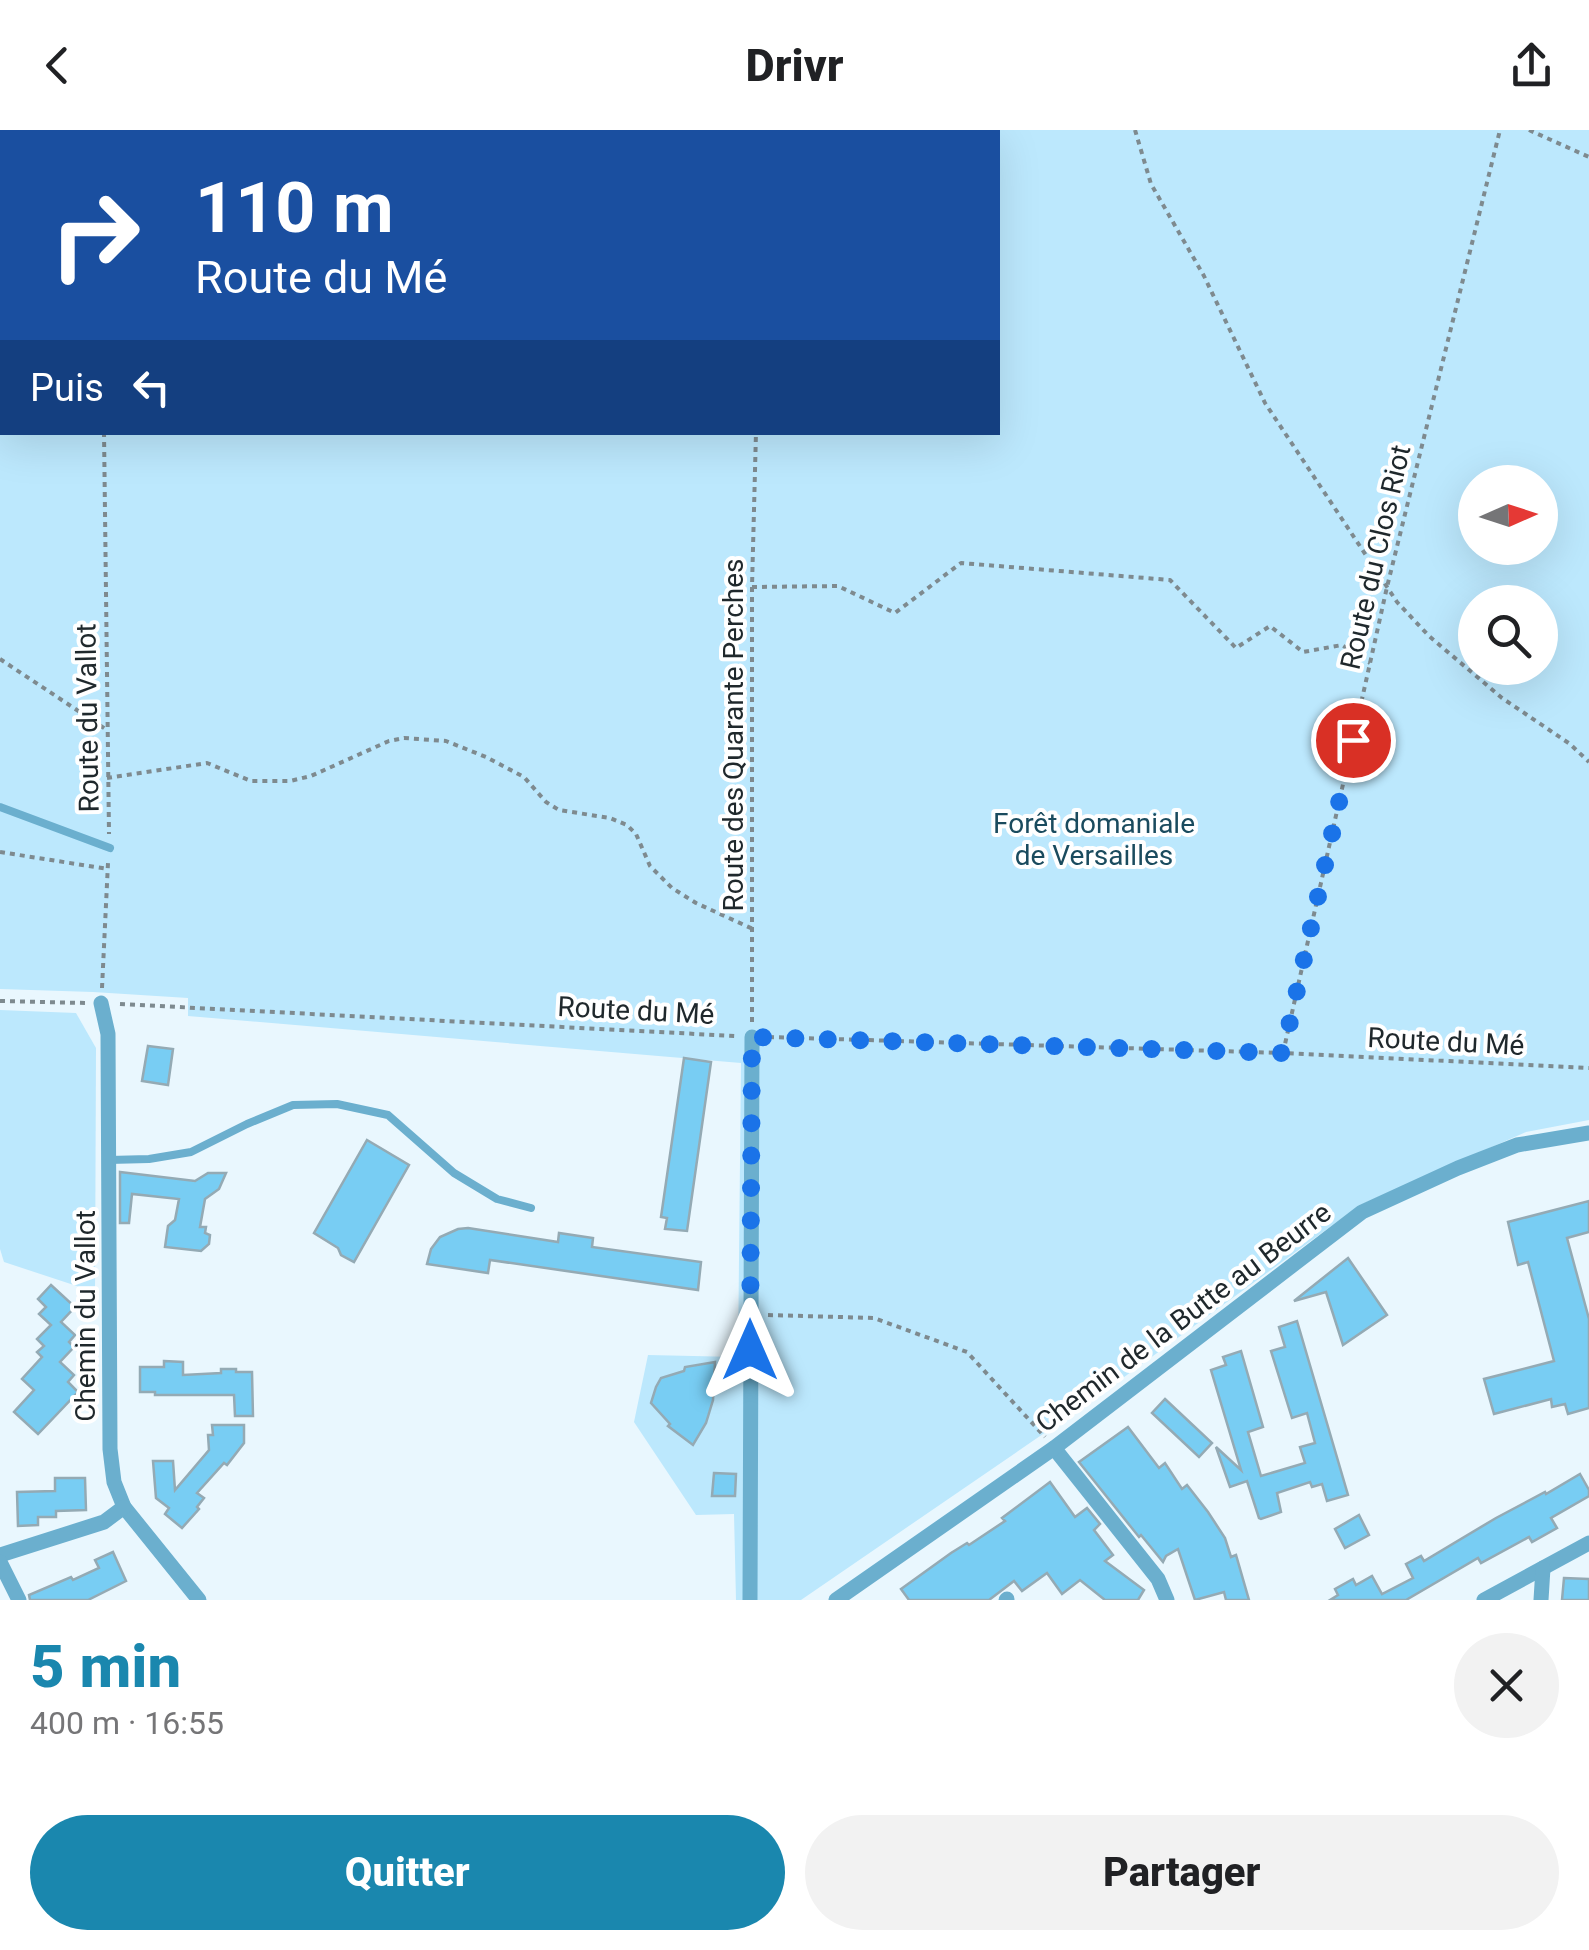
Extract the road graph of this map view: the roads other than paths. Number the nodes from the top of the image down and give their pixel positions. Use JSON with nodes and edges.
{"nodes":[{"id":1,"x":0,"y":806,"type":"edge"},
{"id":2,"x":110,"y":848,"type":"road end"},
{"id":3,"x":102,"y":1003,"type":"road end"},
{"id":4,"x":752,"y":1037,"type":"road end"},
{"id":5,"x":1589,"y":1133,"type":"edge"},
{"id":6,"x":109,"y":1160,"type":"junction"},
{"id":7,"x":531,"y":1208,"type":"dead end"},
{"id":8,"x":1054,"y":1448,"type":"junction"},
{"id":9,"x":124,"y":1508,"type":"junction"},
{"id":10,"x":1589,"y":1543,"type":"edge"},
{"id":11,"x":0,"y":1558,"type":"edge"},
{"id":12,"x":1543,"y":1568,"type":"junction"},
{"id":13,"x":19,"y":1600,"type":"edge"},
{"id":14,"x":199,"y":1600,"type":"edge"},
{"id":15,"x":750,"y":1600,"type":"edge"},
{"id":16,"x":836,"y":1600,"type":"edge"},
{"id":17,"x":1167,"y":1600,"type":"edge"},
{"id":18,"x":1484,"y":1600,"type":"edge"},
{"id":19,"x":1540,"y":1600,"type":"edge"}],
"edges":[{"from":1,"to":2,"type":"lane"},
{"from":3,"to":6,"type":"street","name":"Chemin du Vallot"},
{"from":4,"to":15,"type":"street"},
{"from":5,"to":8,"type":"street","name":"Chemin de la Butte au Beurre"},
{"from":6,"to":7,"type":"lane"},
{"from":6,"to":9,"type":"street","name":"Chemin du Vallot"},
{"from":8,"to":16,"type":"street","name":"Chemin de la Butte au Beurre"},
{"from":8,"to":17,"type":"street"},
{"from":9,"to":11,"type":"street"},
{"from":9,"to":14,"type":"street","name":"Chemin du Vallot"},
{"from":10,"to":12,"type":"street"},
{"from":11,"to":13,"type":"street"},
{"from":12,"to":18,"type":"street"},
{"from":12,"to":19,"type":"street"}]}
